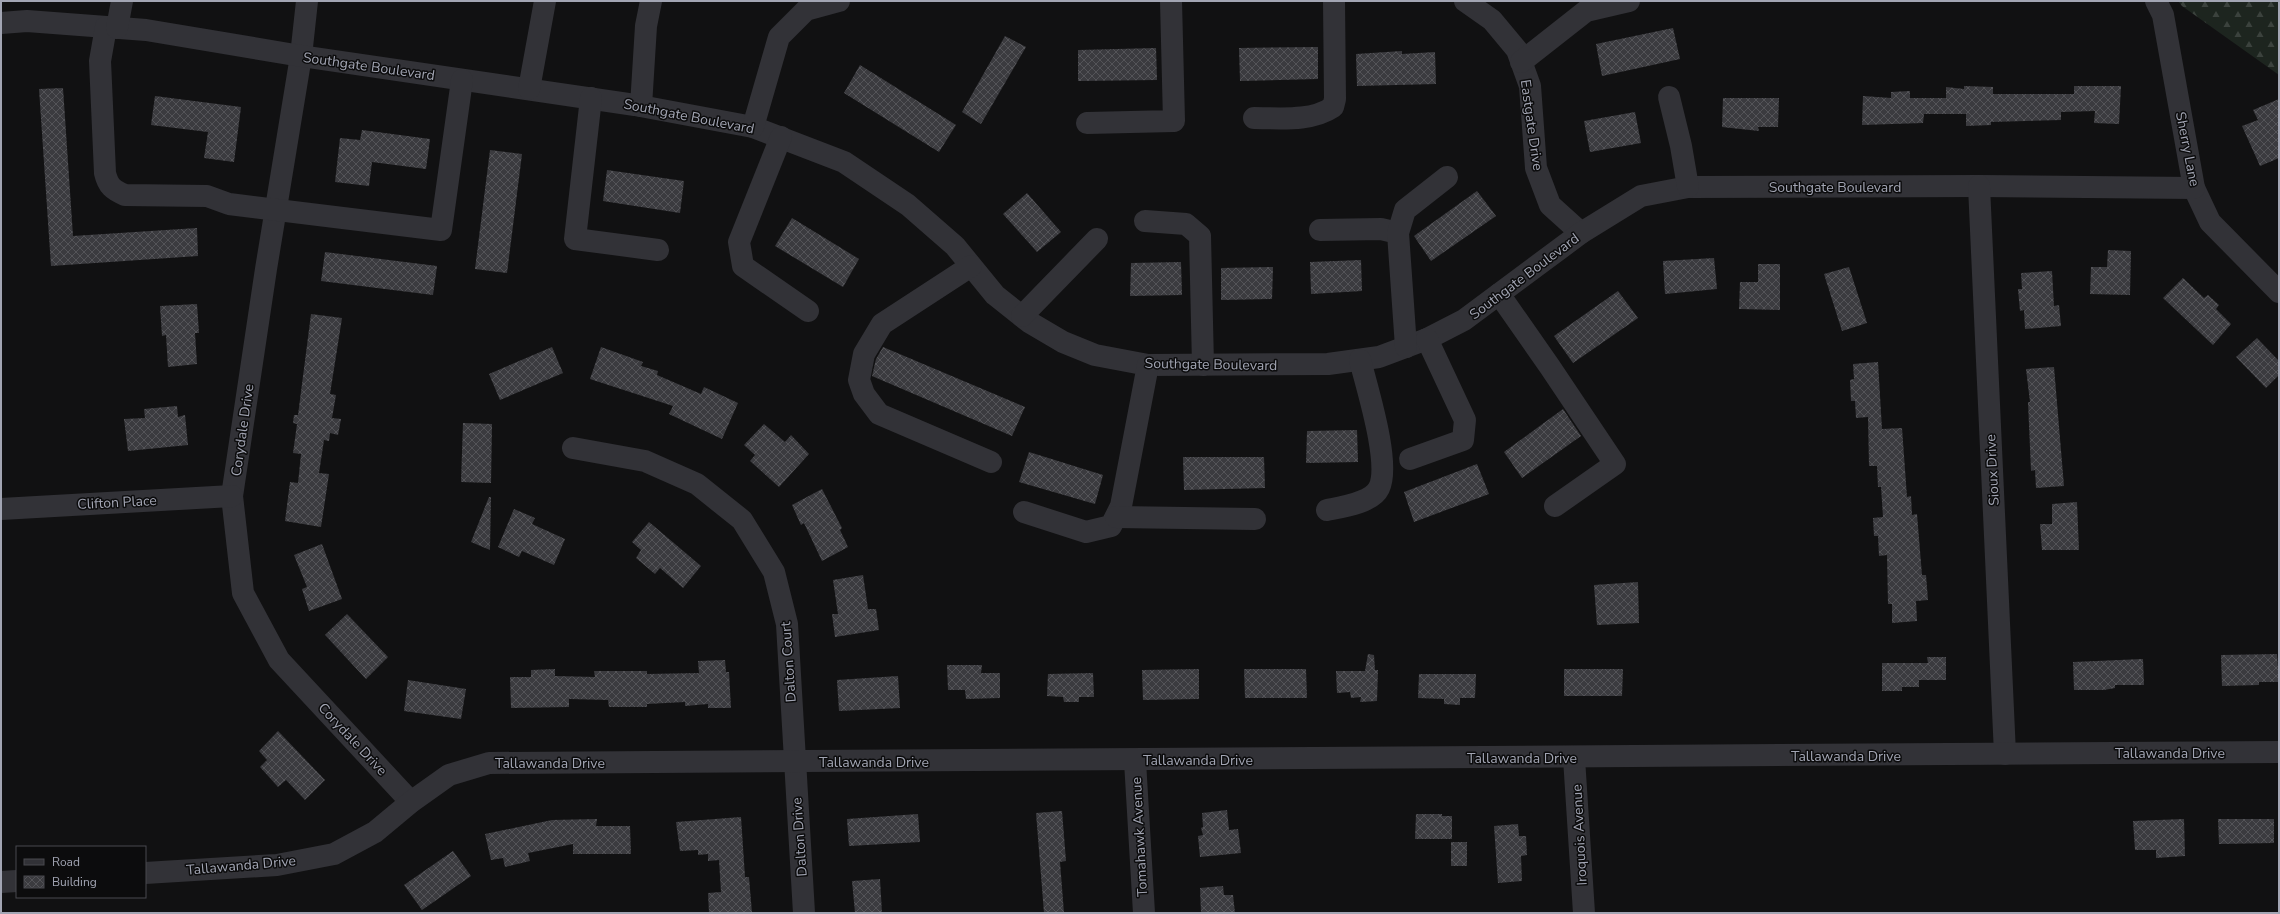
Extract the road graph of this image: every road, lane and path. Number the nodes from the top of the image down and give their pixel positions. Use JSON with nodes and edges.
{"nodes":[{"id":1,"x":122,"y":1,"type":"edge"},
{"id":2,"x":308,"y":1,"type":"edge"},
{"id":3,"x":545,"y":1,"type":"edge"},
{"id":4,"x":651,"y":1,"type":"edge"},
{"id":5,"x":839,"y":1,"type":"edge"},
{"id":6,"x":1172,"y":1,"type":"edge"},
{"id":7,"x":1334,"y":1,"type":"edge"},
{"id":8,"x":1629,"y":1,"type":"edge"},
{"id":9,"x":2156,"y":1,"type":"edge"},
{"id":10,"x":1477,"y":5,"type":"edge"},
{"id":11,"x":1,"y":23,"type":"edge"},
{"id":12,"x":112,"y":28,"type":"junction"},
{"id":13,"x":301,"y":56,"type":"junction"},
{"id":14,"x":1521,"y":62,"type":"junction"},
{"id":15,"x":462,"y":80,"type":"junction"},
{"id":16,"x":529,"y":89,"type":"junction"},
{"id":17,"x":1669,"y":97,"type":"dead end"},
{"id":18,"x":591,"y":98,"type":"junction"},
{"id":19,"x":641,"y":106,"type":"junction"},
{"id":20,"x":1254,"y":118,"type":"dead end"},
{"id":21,"x":1087,"y":123,"type":"dead end"},
{"id":22,"x":753,"y":127,"type":"junction"},
{"id":23,"x":781,"y":137,"type":"junction"},
{"id":24,"x":1447,"y":177,"type":"dead end"},
{"id":25,"x":1979,"y":186,"type":"junction"},
{"id":26,"x":1688,"y":187,"type":"junction"},
{"id":27,"x":2194,"y":188,"type":"junction"},
{"id":28,"x":276,"y":208,"type":"junction"},
{"id":29,"x":1145,"y":221,"type":"dead end"},
{"id":30,"x":1320,"y":230,"type":"dead end"},
{"id":31,"x":1581,"y":232,"type":"junction"},
{"id":32,"x":1398,"y":234,"type":"junction"},
{"id":33,"x":1098,"y":239,"type":"dead end"},
{"id":34,"x":658,"y":250,"type":"dead end"},
{"id":35,"x":971,"y":266,"type":"junction"},
{"id":36,"x":2279,"y":292,"type":"edge"},
{"id":37,"x":1499,"y":294,"type":"junction"},
{"id":38,"x":808,"y":311,"type":"dead end"},
{"id":39,"x":1022,"y":316,"type":"junction"},
{"id":40,"x":1427,"y":339,"type":"junction"},
{"id":41,"x":1406,"y":347,"type":"junction"},
{"id":42,"x":1360,"y":360,"type":"junction"},
{"id":43,"x":1148,"y":365,"type":"junction"},
{"id":44,"x":1203,"y":365,"type":"junction"},
{"id":45,"x":573,"y":448,"type":"dead end"},
{"id":46,"x":1410,"y":459,"type":"dead end"},
{"id":47,"x":991,"y":462,"type":"dead end"},
{"id":48,"x":232,"y":496,"type":"junction"},
{"id":49,"x":1555,"y":506,"type":"dead end"},
{"id":50,"x":1,"y":509,"type":"edge"},
{"id":51,"x":1327,"y":510,"type":"dead end"},
{"id":52,"x":1024,"y":512,"type":"dead end"},
{"id":53,"x":1116,"y":516,"type":"junction"},
{"id":54,"x":1255,"y":520,"type":"dead end"},
{"id":55,"x":2279,"y":752,"type":"edge"},
{"id":56,"x":2005,"y":754,"type":"junction"},
{"id":57,"x":1574,"y":758,"type":"junction"},
{"id":58,"x":1135,"y":761,"type":"junction"},
{"id":59,"x":794,"y":762,"type":"junction"},
{"id":60,"x":411,"y":802,"type":"junction"},
{"id":61,"x":146,"y":873,"type":"edge"},
{"id":62,"x":16,"y":881,"type":"edge"},
{"id":63,"x":1,"y":882,"type":"edge"},
{"id":64,"x":804,"y":913,"type":"edge"},
{"id":65,"x":1144,"y":913,"type":"edge"},
{"id":66,"x":1584,"y":913,"type":"edge"}],
"edges":[{"from":1,"to":12,"type":"street"},
{"from":2,"to":13,"type":"street","name":"Corydale Drive"},
{"from":3,"to":16,"type":"street"},
{"from":4,"to":19,"type":"street"},
{"from":5,"to":22,"type":"street"},
{"from":6,"to":21,"type":"street"},
{"from":7,"to":20,"type":"street"},
{"from":8,"to":14,"type":"street"},
{"from":9,"to":27,"type":"street","name":"Sherry Lane"},
{"from":10,"to":14,"type":"street","name":"Eastgate Drive"},
{"from":11,"to":12,"type":"street","name":"Southgate Boulevard"},
{"from":12,"to":13,"type":"street","name":"Southgate Boulevard"},
{"from":12,"to":28,"type":"street"},
{"from":13,"to":15,"type":"street","name":"Southgate Boulevard"},
{"from":13,"to":28,"type":"street","name":"Corydale Drive"},
{"from":14,"to":31,"type":"street","name":"Eastgate Drive"},
{"from":15,"to":16,"type":"street","name":"Southgate Boulevard"},
{"from":15,"to":28,"type":"street"},
{"from":16,"to":18,"type":"street","name":"Southgate Boulevard"},
{"from":17,"to":26,"type":"street"},
{"from":18,"to":19,"type":"street","name":"Southgate Boulevard"},
{"from":18,"to":34,"type":"street"},
{"from":19,"to":22,"type":"street","name":"Southgate Boulevard"},
{"from":22,"to":23,"type":"street","name":"Southgate Boulevard"},
{"from":23,"to":35,"type":"street","name":"Southgate Boulevard"},
{"from":23,"to":38,"type":"street"},
{"from":24,"to":32,"type":"street"},
{"from":25,"to":26,"type":"street","name":"Southgate Boulevard"},
{"from":25,"to":27,"type":"street","name":"Southgate Boulevard"},
{"from":25,"to":56,"type":"street","name":"Sioux Drive"},
{"from":26,"to":31,"type":"street","name":"Southgate Boulevard"},
{"from":27,"to":36,"type":"street","name":"Sherry Lane"},
{"from":28,"to":48,"type":"street","name":"Corydale Drive"},
{"from":29,"to":44,"type":"street"},
{"from":30,"to":32,"type":"street"},
{"from":31,"to":37,"type":"street","name":"Southgate Boulevard"},
{"from":32,"to":41,"type":"street"},
{"from":33,"to":39,"type":"street"},
{"from":35,"to":39,"type":"street","name":"Southgate Boulevard"},
{"from":35,"to":47,"type":"street"},
{"from":37,"to":40,"type":"street","name":"Southgate Boulevard"},
{"from":37,"to":49,"type":"street"},
{"from":39,"to":43,"type":"street","name":"Southgate Boulevard"},
{"from":40,"to":41,"type":"street","name":"Southgate Boulevard"},
{"from":40,"to":46,"type":"street"},
{"from":41,"to":42,"type":"street","name":"Southgate Boulevard"},
{"from":42,"to":44,"type":"street","name":"Southgate Boulevard"},
{"from":42,"to":51,"type":"street"},
{"from":43,"to":44,"type":"street","name":"Southgate Boulevard"},
{"from":43,"to":53,"type":"street"},
{"from":45,"to":59,"type":"street","name":"Dalton Court"},
{"from":48,"to":50,"type":"street","name":"Clifton Place"},
{"from":48,"to":60,"type":"street","name":"Corydale Drive"},
{"from":52,"to":53,"type":"street"},
{"from":53,"to":54,"type":"street"},
{"from":55,"to":56,"type":"street","name":"Tallawanda Drive"},
{"from":56,"to":57,"type":"street","name":"Tallawanda Drive"},
{"from":57,"to":58,"type":"street","name":"Tallawanda Drive"},
{"from":57,"to":66,"type":"street","name":"Iroquois Avenue"},
{"from":58,"to":59,"type":"street","name":"Tallawanda Drive"},
{"from":58,"to":65,"type":"street","name":"Tomahawk Avenue"},
{"from":59,"to":60,"type":"street","name":"Tallawanda Drive"},
{"from":59,"to":64,"type":"street","name":"Dalton Drive"},
{"from":60,"to":61,"type":"street","name":"Tallawanda Drive"},
{"from":62,"to":63,"type":"street"}]}
